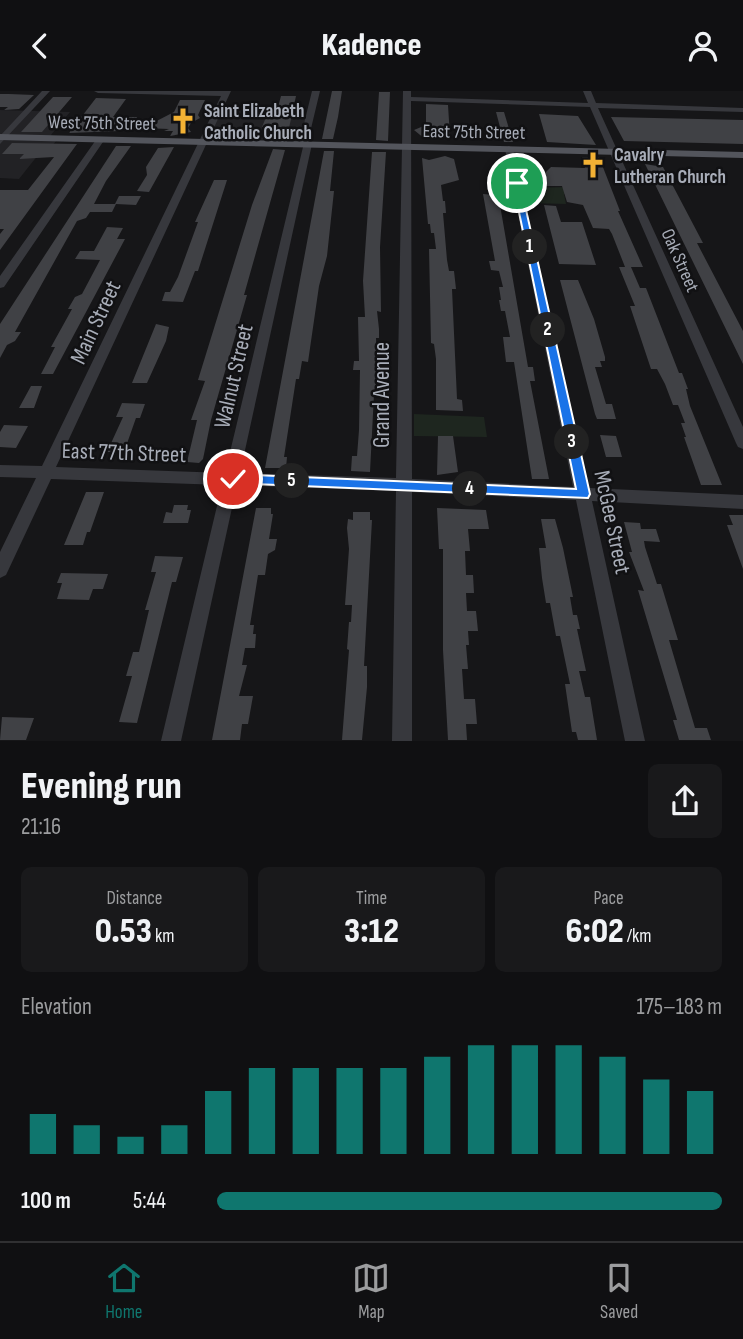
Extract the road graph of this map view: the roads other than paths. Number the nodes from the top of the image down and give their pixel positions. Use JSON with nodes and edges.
{"nodes":[{"id":1,"x":46,"y":91,"type":"edge"},
{"id":2,"x":98,"y":91,"type":"edge"},
{"id":3,"x":316,"y":91,"type":"edge"},
{"id":4,"x":587,"y":91,"type":"edge"},
{"id":5,"x":226,"y":93,"type":"edge"},
{"id":6,"x":407,"y":95,"type":"edge"},
{"id":7,"x":593,"y":106,"type":"junction"},
{"id":8,"x":743,"y":110,"type":"edge"},
{"id":9,"x":1,"y":138,"type":"edge"},
{"id":10,"x":101,"y":139,"type":"junction"},
{"id":11,"x":203,"y":142,"type":"junction"},
{"id":12,"x":305,"y":144,"type":"junction"},
{"id":13,"x":405,"y":147,"type":"junction"},
{"id":14,"x":509,"y":149,"type":"junction"},
{"id":15,"x":614,"y":152,"type":"junction"},
{"id":16,"x":743,"y":155,"type":"edge"},
{"id":17,"x":0,"y":284,"type":"edge"},
{"id":18,"x":743,"y":443,"type":"edge"},
{"id":19,"x":0,"y":471,"type":"edge"},
{"id":20,"x":48,"y":472,"type":"junction"},
{"id":21,"x":233,"y":479,"type":"junction"},
{"id":22,"x":403,"y":485,"type":"junction"},
{"id":23,"x":584,"y":494,"type":"junction"},
{"id":24,"x":743,"y":502,"type":"edge"},
{"id":25,"x":0,"y":570,"type":"edge"},
{"id":26,"x":171,"y":740,"type":"edge"},
{"id":27,"x":402,"y":740,"type":"edge"},
{"id":28,"x":635,"y":740,"type":"edge"}],
"edges":[{"from":1,"to":9,"type":"street"},
{"from":2,"to":5,"type":"street"},
{"from":3,"to":12,"type":"street","name":"Walnut Street"},
{"from":4,"to":7,"type":"street","name":"Oak Street"},
{"from":5,"to":11,"type":"street","name":"Main Street"},
{"from":6,"to":7,"type":"street"},
{"from":6,"to":13,"type":"street","name":"Grand Avenue"},
{"from":7,"to":8,"type":"street"},
{"from":7,"to":15,"type":"street","name":"Oak Street"},
{"from":9,"to":10,"type":"main road","name":"West 75th Street"},
{"from":10,"to":11,"type":"main road","name":"West 75th Street"},
{"from":10,"to":17,"type":"street"},
{"from":11,"to":12,"type":"main road","name":"East 75th Street"},
{"from":11,"to":20,"type":"street","name":"Main Street"},
{"from":12,"to":13,"type":"main road","name":"East 75th Street"},
{"from":12,"to":21,"type":"street","name":"Walnut Street"},
{"from":13,"to":14,"type":"main road","name":"East 75th Street"},
{"from":13,"to":22,"type":"street","name":"Grand Avenue"},
{"from":14,"to":15,"type":"main road","name":"East 75th Street"},
{"from":14,"to":23,"type":"street","name":"McGee Street"},
{"from":15,"to":16,"type":"main road","name":"East 75th Street"},
{"from":15,"to":18,"type":"street","name":"Oak Street"},
{"from":19,"to":20,"type":"street","name":"East 77th Street"},
{"from":20,"to":21,"type":"street","name":"East 77th Street"},
{"from":20,"to":25,"type":"street","name":"Main Street"},
{"from":21,"to":22,"type":"street","name":"East 77th Street"},
{"from":21,"to":26,"type":"street","name":"Walnut Street"},
{"from":22,"to":23,"type":"street","name":"East 77th Street"},
{"from":22,"to":27,"type":"street","name":"Grand Avenue"},
{"from":23,"to":24,"type":"street","name":"East 77th Street"},
{"from":23,"to":28,"type":"street","name":"McGee Street"}]}
